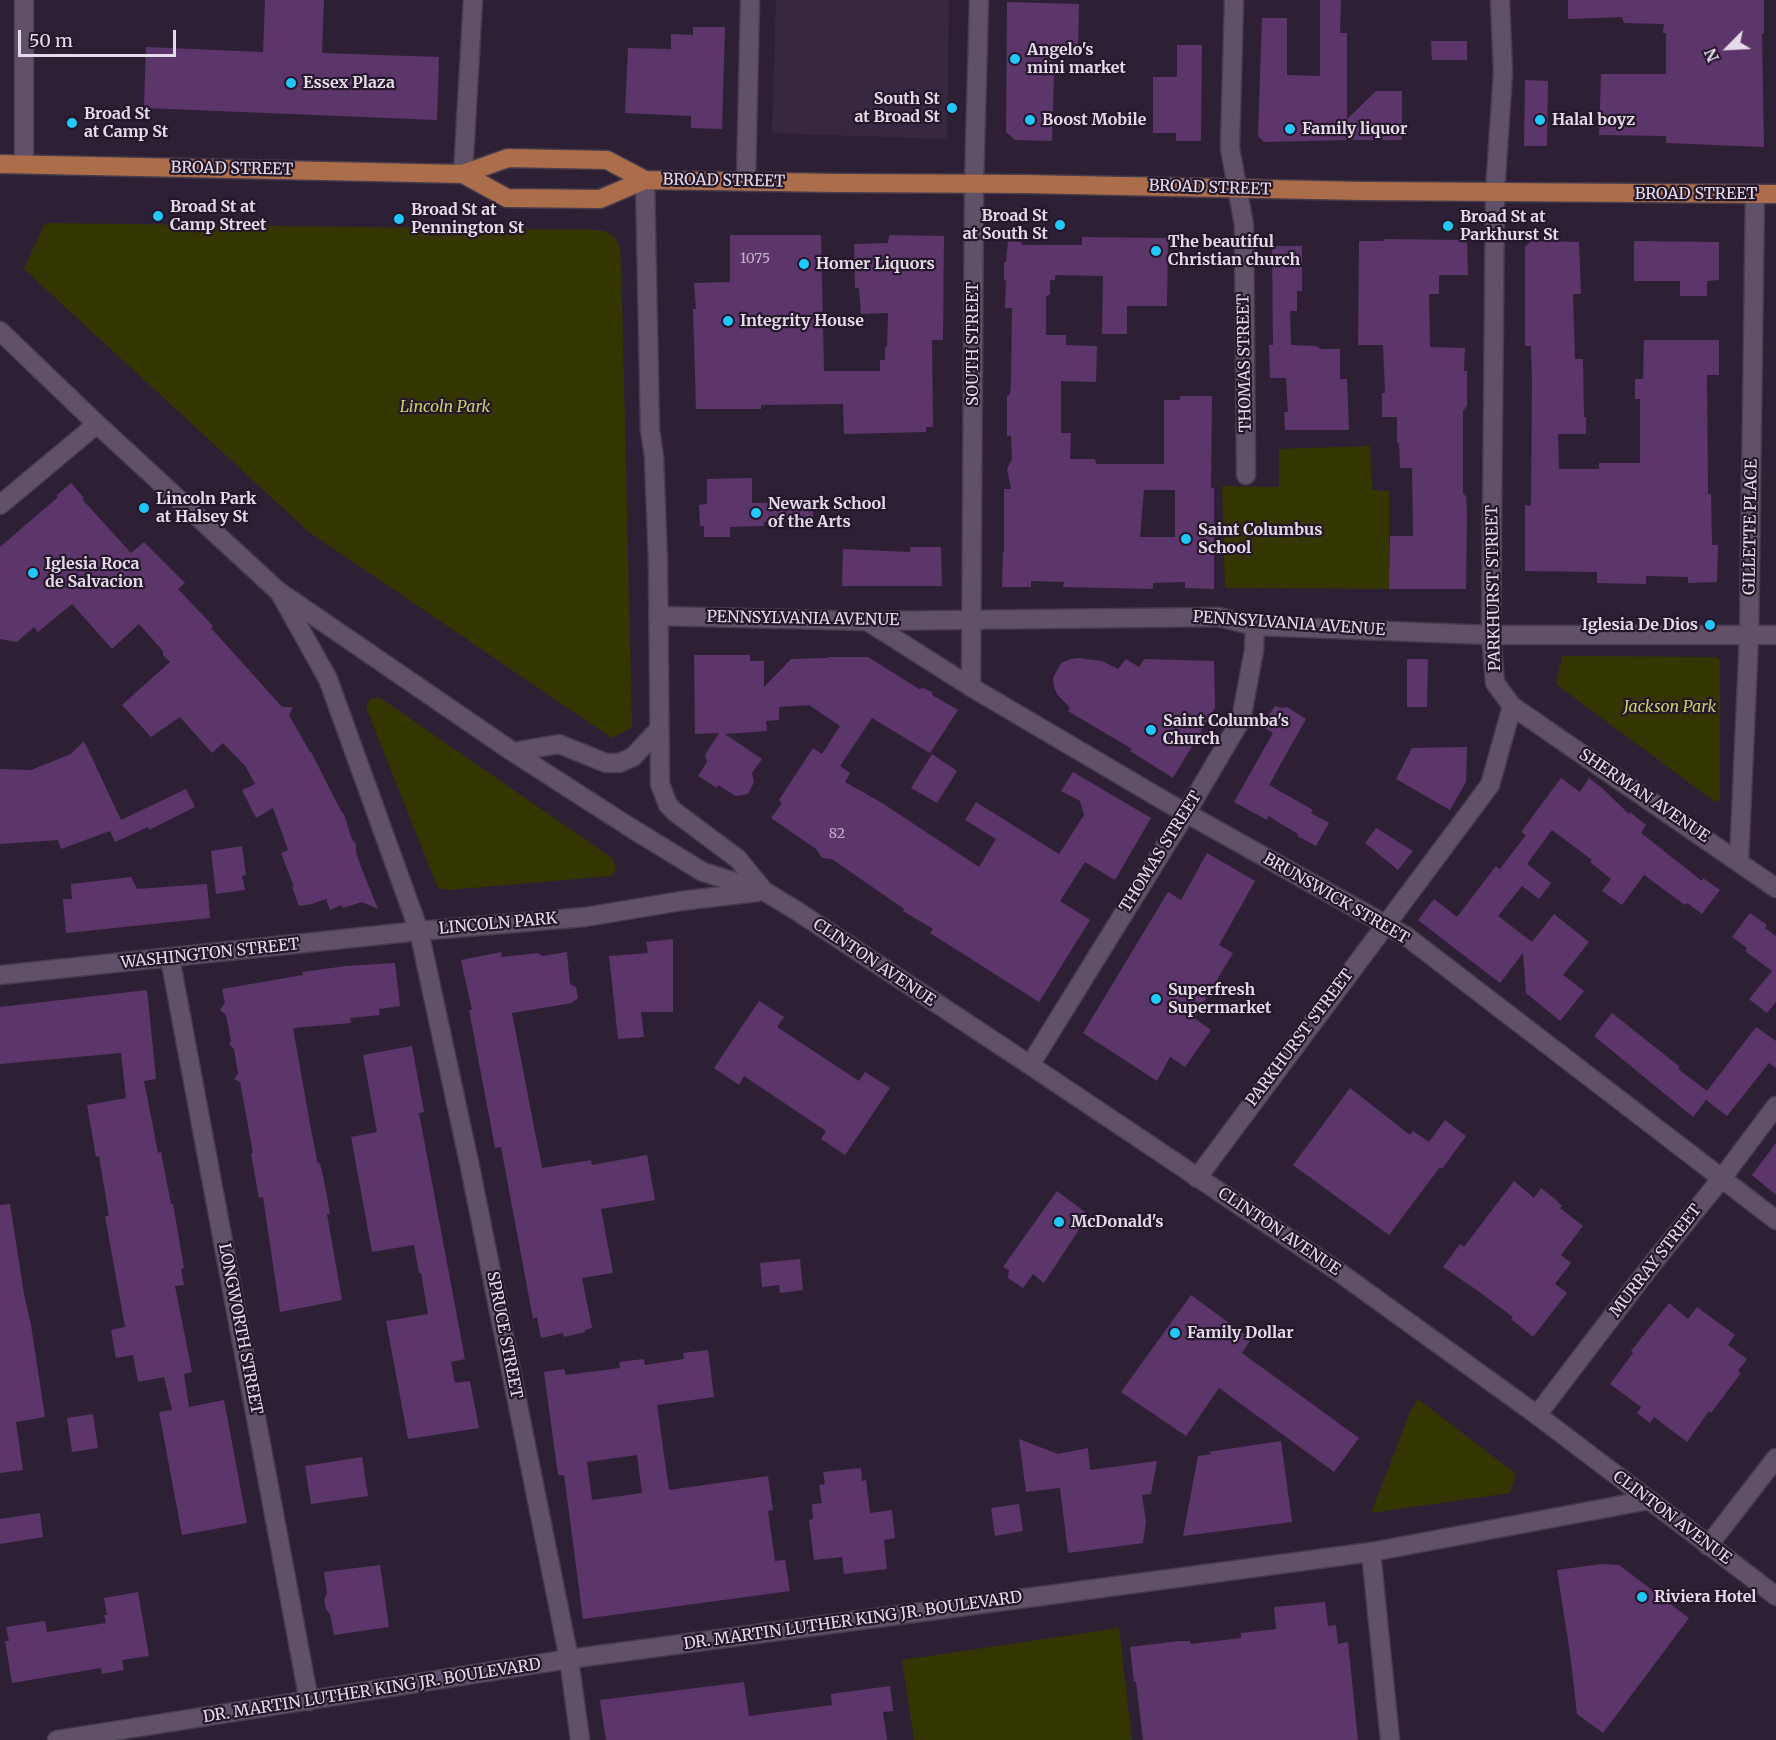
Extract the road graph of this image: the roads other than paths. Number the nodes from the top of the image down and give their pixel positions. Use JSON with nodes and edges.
{"nodes":[{"id":1,"x":24,"y":0,"type":"edge"},
{"id":2,"x":473,"y":0,"type":"edge"},
{"id":3,"x":750,"y":0,"type":"edge"},
{"id":4,"x":979,"y":0,"type":"edge"},
{"id":5,"x":1234,"y":0,"type":"edge"},
{"id":6,"x":1500,"y":0,"type":"edge"},
{"id":7,"x":0,"y":164,"type":"edge"},
{"id":8,"x":24,"y":164,"type":"junction"},
{"id":9,"x":463,"y":174,"type":"junction"},
{"id":10,"x":645,"y":180,"type":"junction"},
{"id":11,"x":746,"y":182,"type":"junction"},
{"id":12,"x":974,"y":184,"type":"junction"},
{"id":13,"x":1238,"y":189,"type":"junction"},
{"id":14,"x":1496,"y":192,"type":"junction"},
{"id":15,"x":1755,"y":194,"type":"junction"},
{"id":16,"x":1776,"y":194,"type":"edge"},
{"id":17,"x":0,"y":331,"type":"edge"},
{"id":18,"x":97,"y":424,"type":"junction"},
{"id":19,"x":1246,"y":475,"type":"dead end"},
{"id":20,"x":0,"y":506,"type":"edge"},
{"id":21,"x":278,"y":591,"type":"junction"},
{"id":22,"x":658,"y":616,"type":"junction"},
{"id":23,"x":971,"y":620,"type":"junction"},
{"id":24,"x":867,"y":621,"type":"junction"},
{"id":25,"x":1255,"y":626,"type":"junction"},
{"id":26,"x":1491,"y":635,"type":"junction"},
{"id":27,"x":1776,"y":635,"type":"edge"},
{"id":28,"x":1749,"y":636,"type":"junction"},
{"id":29,"x":970,"y":687,"type":"junction"},
{"id":30,"x":1512,"y":706,"type":"junction"},
{"id":31,"x":659,"y":729,"type":"junction"},
{"id":32,"x":513,"y":752,"type":"junction"},
{"id":33,"x":1186,"y":813,"type":"junction"},
{"id":34,"x":1739,"y":861,"type":"junction"},
{"id":35,"x":1776,"y":888,"type":"edge"},
{"id":36,"x":764,"y":891,"type":"junction"},
{"id":37,"x":1384,"y":925,"type":"junction"},
{"id":38,"x":419,"y":932,"type":"junction"},
{"id":39,"x":170,"y":958,"type":"junction"},
{"id":40,"x":0,"y":975,"type":"edge"},
{"id":41,"x":1030,"y":1065,"type":"junction"},
{"id":42,"x":1776,"y":1106,"type":"edge"},
{"id":43,"x":1197,"y":1178,"type":"junction"},
{"id":44,"x":1722,"y":1178,"type":"junction"},
{"id":45,"x":1776,"y":1220,"type":"edge"},
{"id":46,"x":1537,"y":1415,"type":"junction"},
{"id":47,"x":1776,"y":1458,"type":"edge"},
{"id":48,"x":1649,"y":1500,"type":"junction"},
{"id":49,"x":1708,"y":1546,"type":"junction"},
{"id":50,"x":1371,"y":1552,"type":"junction"},
{"id":51,"x":1776,"y":1596,"type":"edge"},
{"id":52,"x":569,"y":1659,"type":"junction"},
{"id":53,"x":309,"y":1701,"type":"junction"},
{"id":54,"x":57,"y":1740,"type":"edge"},
{"id":55,"x":580,"y":1740,"type":"edge"},
{"id":56,"x":1390,"y":1740,"type":"edge"}],
"edges":[{"from":1,"to":8,"type":"street"},
{"from":2,"to":9,"type":"street"},
{"from":3,"to":11,"type":"street"},
{"from":4,"to":12,"type":"street","name":"SOUTH STREET"},
{"from":5,"to":13,"type":"street","name":"THOMAS STREET"},
{"from":6,"to":14,"type":"street","name":"PARKHURST STREET"},
{"from":7,"to":8,"type":"main road","name":"BROAD STREET"},
{"from":8,"to":9,"type":"main road","name":"BROAD STREET"},
{"from":9,"to":10,"type":"main road","name":"BROAD STREET"},
{"from":9,"to":10,"type":"main road","name":"BROAD STREET"},
{"from":10,"to":11,"type":"main road","name":"BROAD STREET"},
{"from":10,"to":22,"type":"street"},
{"from":11,"to":12,"type":"main road","name":"BROAD STREET"},
{"from":12,"to":13,"type":"main road","name":"BROAD STREET"},
{"from":12,"to":23,"type":"street","name":"SOUTH STREET"},
{"from":13,"to":14,"type":"main road","name":"BROAD STREET"},
{"from":13,"to":19,"type":"street","name":"THOMAS STREET"},
{"from":14,"to":15,"type":"main road","name":"BROAD STREET"},
{"from":14,"to":26,"type":"street","name":"PARKHURST STREET"},
{"from":15,"to":16,"type":"main road","name":"BROAD STREET"},
{"from":15,"to":28,"type":"street","name":"GILLETTE PLACE"},
{"from":17,"to":18,"type":"street","name":"LINCOLN PARK"},
{"from":18,"to":20,"type":"street"},
{"from":18,"to":21,"type":"street","name":"LINCOLN PARK"},
{"from":21,"to":32,"type":"street","name":"LINCOLN PARK"},
{"from":21,"to":38,"type":"street","name":"LINCOLN PARK"},
{"from":22,"to":24,"type":"street","name":"PENNSYLVANIA AVENUE"},
{"from":22,"to":31,"type":"street"},
{"from":23,"to":24,"type":"street","name":"PENNSYLVANIA AVENUE"},
{"from":23,"to":25,"type":"street","name":"PENNSYLVANIA AVENUE"},
{"from":23,"to":29,"type":"street","name":"SOUTH STREET"},
{"from":24,"to":29,"type":"street","name":"BRUNSWICK STREET"},
{"from":25,"to":26,"type":"street","name":"PENNSYLVANIA AVENUE"},
{"from":25,"to":33,"type":"street","name":"THOMAS STREET"},
{"from":26,"to":28,"type":"street","name":"PENNSYLVANIA AVENUE"},
{"from":26,"to":30,"type":"street","name":"PARKHURST STREET"},
{"from":27,"to":28,"type":"street","name":"PENNSYLVANIA AVENUE"},
{"from":28,"to":34,"type":"street","name":"GILLETTE PLACE"},
{"from":29,"to":33,"type":"street","name":"BRUNSWICK STREET"},
{"from":30,"to":34,"type":"street","name":"SHERMAN AVENUE"},
{"from":30,"to":37,"type":"street","name":"PARKHURST STREET"},
{"from":31,"to":32,"type":"street"},
{"from":31,"to":36,"type":"street"},
{"from":32,"to":36,"type":"street","name":"LINCOLN PARK"},
{"from":33,"to":37,"type":"street","name":"BRUNSWICK STREET"},
{"from":33,"to":41,"type":"street","name":"THOMAS STREET"},
{"from":34,"to":35,"type":"street","name":"SHERMAN AVENUE"},
{"from":36,"to":38,"type":"street","name":"LINCOLN PARK"},
{"from":36,"to":41,"type":"street","name":"CLINTON AVENUE"},
{"from":37,"to":43,"type":"street","name":"PARKHURST STREET"},
{"from":37,"to":44,"type":"street","name":"BRUNSWICK STREET"},
{"from":38,"to":39,"type":"street","name":"WASHINGTON STREET"},
{"from":38,"to":52,"type":"street","name":"SPRUCE STREET"},
{"from":39,"to":40,"type":"street","name":"WASHINGTON STREET"},
{"from":39,"to":53,"type":"street","name":"LONGWORTH STREET"},
{"from":41,"to":43,"type":"street","name":"CLINTON AVENUE"},
{"from":42,"to":44,"type":"street","name":"MURRAY STREET"},
{"from":43,"to":46,"type":"street","name":"CLINTON AVENUE"},
{"from":44,"to":45,"type":"street","name":"BRUNSWICK STREET"},
{"from":44,"to":46,"type":"street","name":"MURRAY STREET"},
{"from":46,"to":48,"type":"street","name":"CLINTON AVENUE"},
{"from":47,"to":49,"type":"street"},
{"from":48,"to":49,"type":"street","name":"CLINTON AVENUE"},
{"from":48,"to":50,"type":"street","name":"DR. MARTIN LUTHER KING JR. BOULEVARD"},
{"from":49,"to":51,"type":"street","name":"CLINTON AVENUE"},
{"from":50,"to":52,"type":"street","name":"DR. MARTIN LUTHER KING JR. BOULEVARD"},
{"from":50,"to":56,"type":"street"},
{"from":52,"to":53,"type":"street","name":"DR. MARTIN LUTHER KING JR. BOULEVARD"},
{"from":52,"to":55,"type":"street","name":"SPRUCE STREET"},
{"from":53,"to":54,"type":"street","name":"DR. MARTIN LUTHER KING JR. BOULEVARD"}]}
